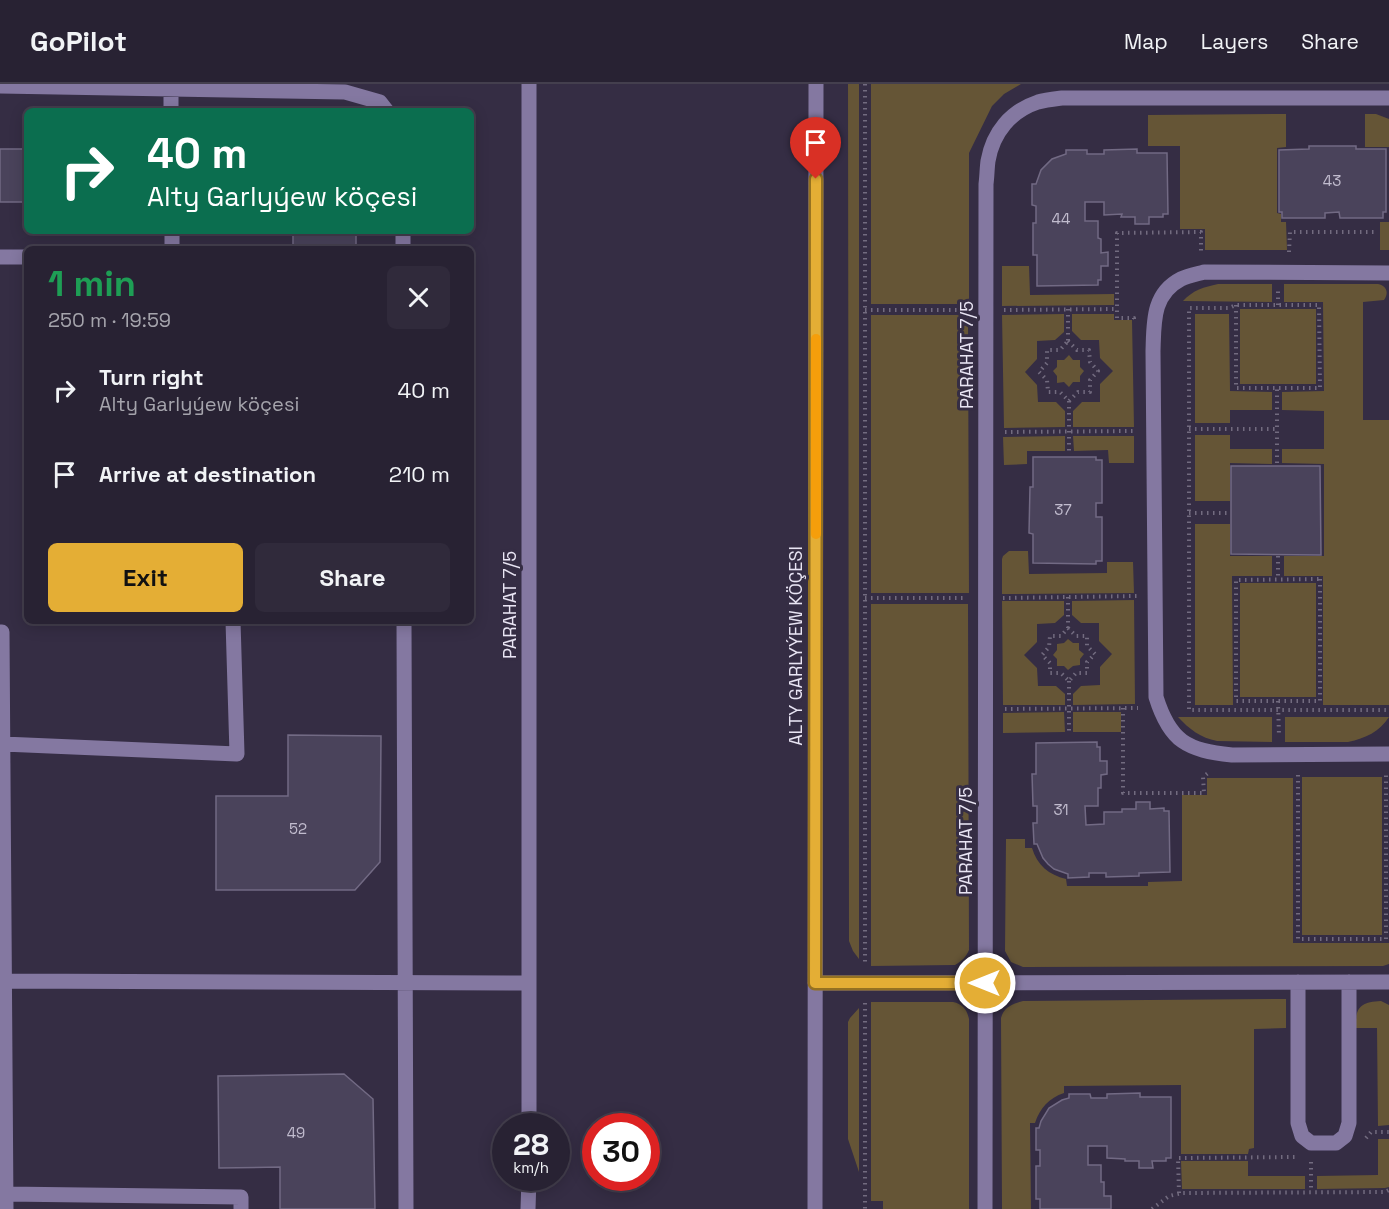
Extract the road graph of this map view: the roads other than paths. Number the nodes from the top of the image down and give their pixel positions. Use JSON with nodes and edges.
{"nodes":[{"id":1,"x":529,"y":84,"type":"edge"},
{"id":2,"x":816,"y":84,"type":"edge"},
{"id":3,"x":0,"y":86,"type":"edge"},
{"id":4,"x":171,"y":89,"type":"junction"},
{"id":5,"x":1389,"y":98,"type":"edge"},
{"id":6,"x":171,"y":108,"type":"edge"},
{"id":7,"x":385,"y":108,"type":"edge"},
{"id":8,"x":0,"y":257,"type":"edge"},
{"id":9,"x":24,"y":257,"type":"edge"},
{"id":10,"x":1389,"y":273,"type":"edge"},
{"id":11,"x":233,"y":624,"type":"edge"},
{"id":12,"x":404,"y":624,"type":"edge"},
{"id":13,"x":0,"y":632,"type":"edge"},
{"id":14,"x":3,"y":744,"type":"junction"},
{"id":15,"x":1389,"y":754,"type":"edge"},
{"id":16,"x":2,"y":981,"type":"edge"},
{"id":17,"x":1298,"y":982,"type":"junction"},
{"id":18,"x":1349,"y":982,"type":"junction"},
{"id":19,"x":1389,"y":982,"type":"edge"},
{"id":20,"x":405,"y":983,"type":"junction"},
{"id":21,"x":529,"y":983,"type":"junction"},
{"id":22,"x":815,"y":983,"type":"junction"},
{"id":23,"x":985,"y":983,"type":"junction"},
{"id":24,"x":529,"y":1113,"type":"edge"},
{"id":25,"x":529,"y":1191,"type":"edge"},
{"id":26,"x":6,"y":1201,"type":"edge"},
{"id":27,"x":241,"y":1209,"type":"edge"},
{"id":28,"x":406,"y":1209,"type":"edge"},
{"id":29,"x":528,"y":1209,"type":"edge"},
{"id":30,"x":815,"y":1209,"type":"edge"},
{"id":31,"x":985,"y":1209,"type":"edge"}],
"edges":[{"from":1,"to":21,"type":"street","name":"PARAHAT 7/5"},
{"from":2,"to":22,"type":"street","name":"ALTY GARLYÝEW KÖÇESI"},
{"from":3,"to":4,"type":"street"},
{"from":4,"to":6,"type":"street"},
{"from":4,"to":7,"type":"street"},
{"from":5,"to":23,"type":"street","name":"PARAHAT 7/5"},
{"from":8,"to":9,"type":"street"},
{"from":10,"to":15,"type":"street"},
{"from":11,"to":14,"type":"street"},
{"from":12,"to":20,"type":"street"},
{"from":13,"to":14,"type":"street"},
{"from":14,"to":16,"type":"street"},
{"from":16,"to":20,"type":"street"},
{"from":16,"to":26,"type":"street"},
{"from":17,"to":18,"type":"street"},
{"from":17,"to":18,"type":"street"},
{"from":17,"to":23,"type":"street"},
{"from":18,"to":19,"type":"street"},
{"from":20,"to":21,"type":"street"},
{"from":20,"to":28,"type":"street"},
{"from":21,"to":24,"type":"street","name":"PARAHAT 7/5"},
{"from":22,"to":23,"type":"street"},
{"from":22,"to":30,"type":"street","name":"ALTY GARLYÝEW KÖÇESI"},
{"from":23,"to":31,"type":"street","name":"PARAHAT 7/5"},
{"from":25,"to":29,"type":"street"},
{"from":26,"to":27,"type":"street"}]}
